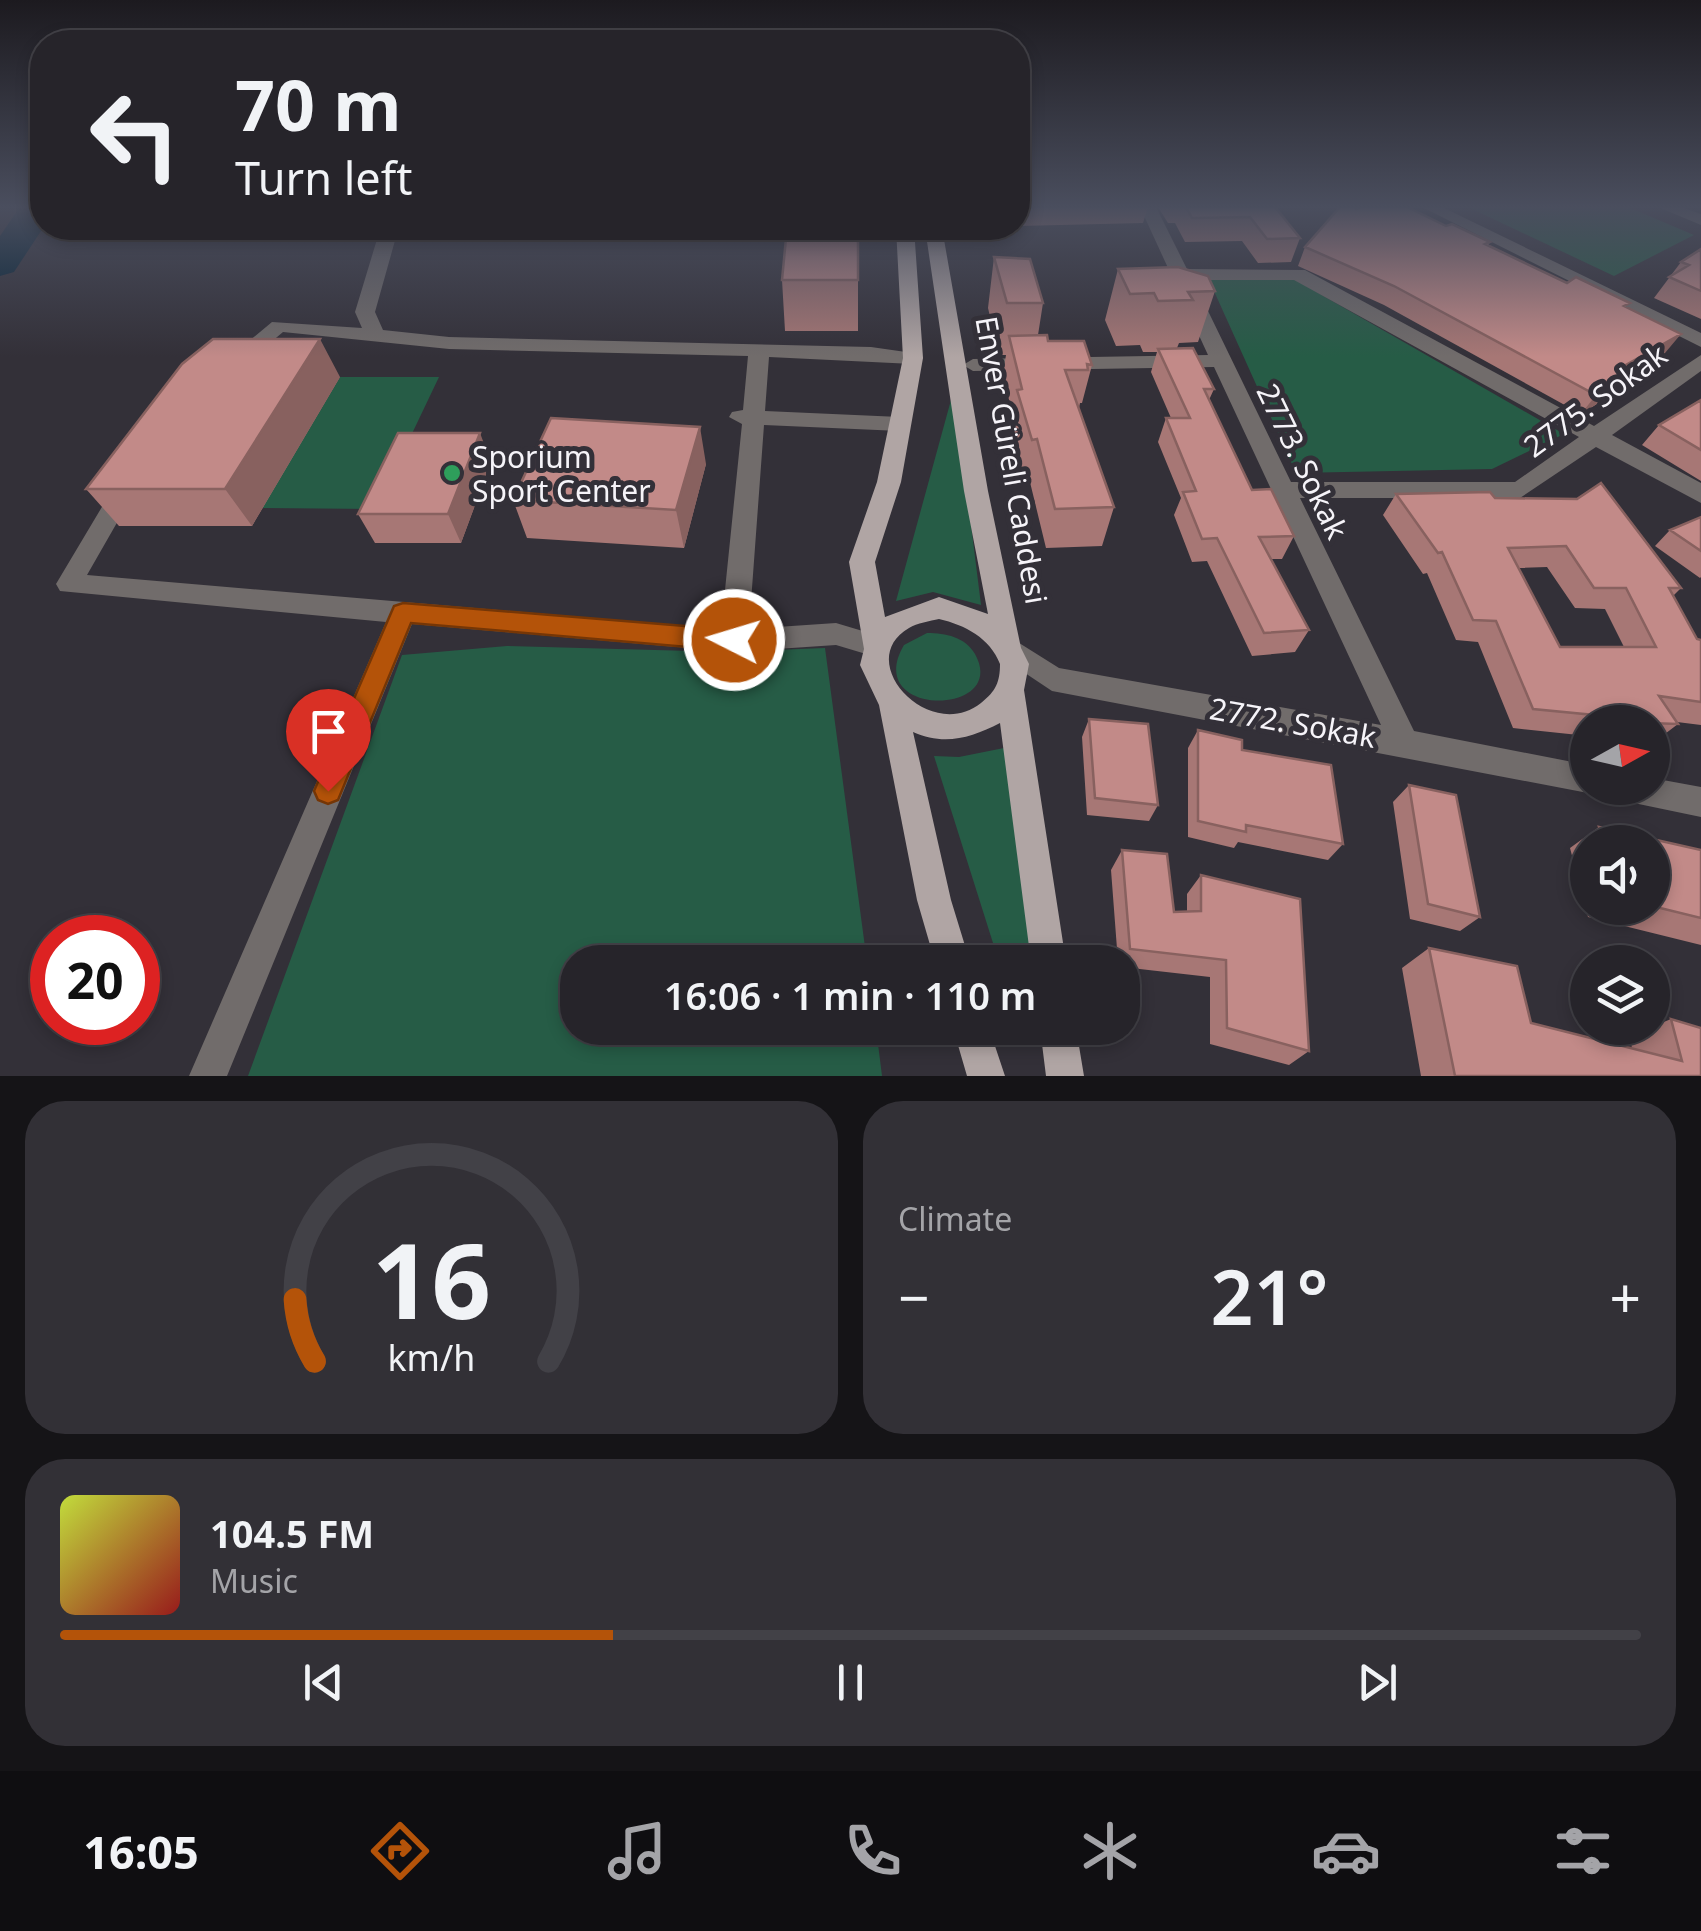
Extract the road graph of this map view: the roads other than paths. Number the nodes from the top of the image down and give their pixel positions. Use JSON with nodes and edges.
{"nodes":[{"id":1,"x":381,"y":257,"type":"edge"},
{"id":2,"x":907,"y":257,"type":"edge"},
{"id":3,"x":939,"y":257,"type":"edge"},
{"id":4,"x":1172,"y":257,"type":"edge"},
{"id":5,"x":1533,"y":257,"type":"edge"},
{"id":6,"x":1181,"y":275,"type":"junction"},
{"id":7,"x":376,"y":336,"type":"junction"},
{"id":8,"x":1701,"y":341,"type":"edge"},
{"id":9,"x":759,"y":351,"type":"junction"},
{"id":10,"x":912,"y":358,"type":"junction"},
{"id":11,"x":1222,"y":360,"type":"junction"},
{"id":12,"x":1701,"y":361,"type":"edge"},
{"id":13,"x":974,"y":366,"type":"dead end"},
{"id":14,"x":221,"y":374,"type":"edge"},
{"id":15,"x":746,"y":418,"type":"junction"},
{"id":16,"x":900,"y":424,"type":"junction"},
{"id":17,"x":1596,"y":436,"type":"junction"},
{"id":18,"x":135,"y":470,"type":"edge"},
{"id":19,"x":1284,"y":490,"type":"junction"},
{"id":20,"x":1701,"y":494,"type":"edge"},
{"id":21,"x":403,"y":613,"type":"junction"},
{"id":22,"x":734,"y":640,"type":"junction"},
{"id":23,"x":876,"y":646,"type":"junction"},
{"id":24,"x":1008,"y":647,"type":"junction"},
{"id":25,"x":1052,"y":680,"type":"junction"},
{"id":26,"x":1010,"y":691,"type":"junction"},
{"id":27,"x":893,"y":706,"type":"junction"},
{"id":28,"x":1404,"y":742,"type":"junction"},
{"id":29,"x":1570,"y":775,"type":"edge"},
{"id":30,"x":1670,"y":796,"type":"edge"},
{"id":31,"x":1701,"y":802,"type":"edge"},
{"id":32,"x":947,"y":945,"type":"edge"},
{"id":33,"x":1047,"y":945,"type":"edge"},
{"id":34,"x":977,"y":1045,"type":"edge"},
{"id":35,"x":1060,"y":1045,"type":"edge"},
{"id":36,"x":208,"y":1076,"type":"edge"},
{"id":37,"x":986,"y":1076,"type":"edge"},
{"id":38,"x":1065,"y":1076,"type":"edge"}],
"edges":[{"from":1,"to":7,"type":"street"},
{"from":2,"to":10,"type":"main road"},
{"from":3,"to":24,"type":"main road","name":"Enver Güreli Caddesi"},
{"from":4,"to":6,"type":"street","name":"2773. Sokak"},
{"from":5,"to":8,"type":"street"},
{"from":6,"to":11,"type":"street","name":"2773. Sokak"},
{"from":6,"to":17,"type":"street"},
{"from":7,"to":9,"type":"street"},
{"from":7,"to":14,"type":"street"},
{"from":9,"to":10,"type":"street"},
{"from":9,"to":15,"type":"street"},
{"from":10,"to":16,"type":"main road"},
{"from":11,"to":13,"type":"street"},
{"from":11,"to":19,"type":"street","name":"2773. Sokak"},
{"from":12,"to":17,"type":"street","name":"2775. Sokak"},
{"from":15,"to":16,"type":"street"},
{"from":15,"to":22,"type":"street"},
{"from":16,"to":23,"type":"main road"},
{"from":17,"to":19,"type":"street","name":"2775. Sokak"},
{"from":17,"to":20,"type":"street"},
{"from":18,"to":21,"type":"street"},
{"from":19,"to":28,"type":"street","name":"2773. Sokak"},
{"from":21,"to":22,"type":"street"},
{"from":21,"to":36,"type":"street"},
{"from":22,"to":23,"type":"street"},
{"from":23,"to":24,"type":"main road"},
{"from":23,"to":27,"type":"main road"},
{"from":24,"to":25,"type":"street","name":"2772. Sokak"},
{"from":24,"to":26,"type":"main road"},
{"from":25,"to":26,"type":"street"},
{"from":25,"to":28,"type":"street","name":"2772. Sokak"},
{"from":26,"to":27,"type":"main road"},
{"from":26,"to":33,"type":"main road"},
{"from":27,"to":32,"type":"main road"},
{"from":28,"to":29,"type":"street","name":"2772. Sokak"},
{"from":30,"to":31,"type":"street"},
{"from":34,"to":37,"type":"main road"},
{"from":35,"to":38,"type":"main road"}]}
